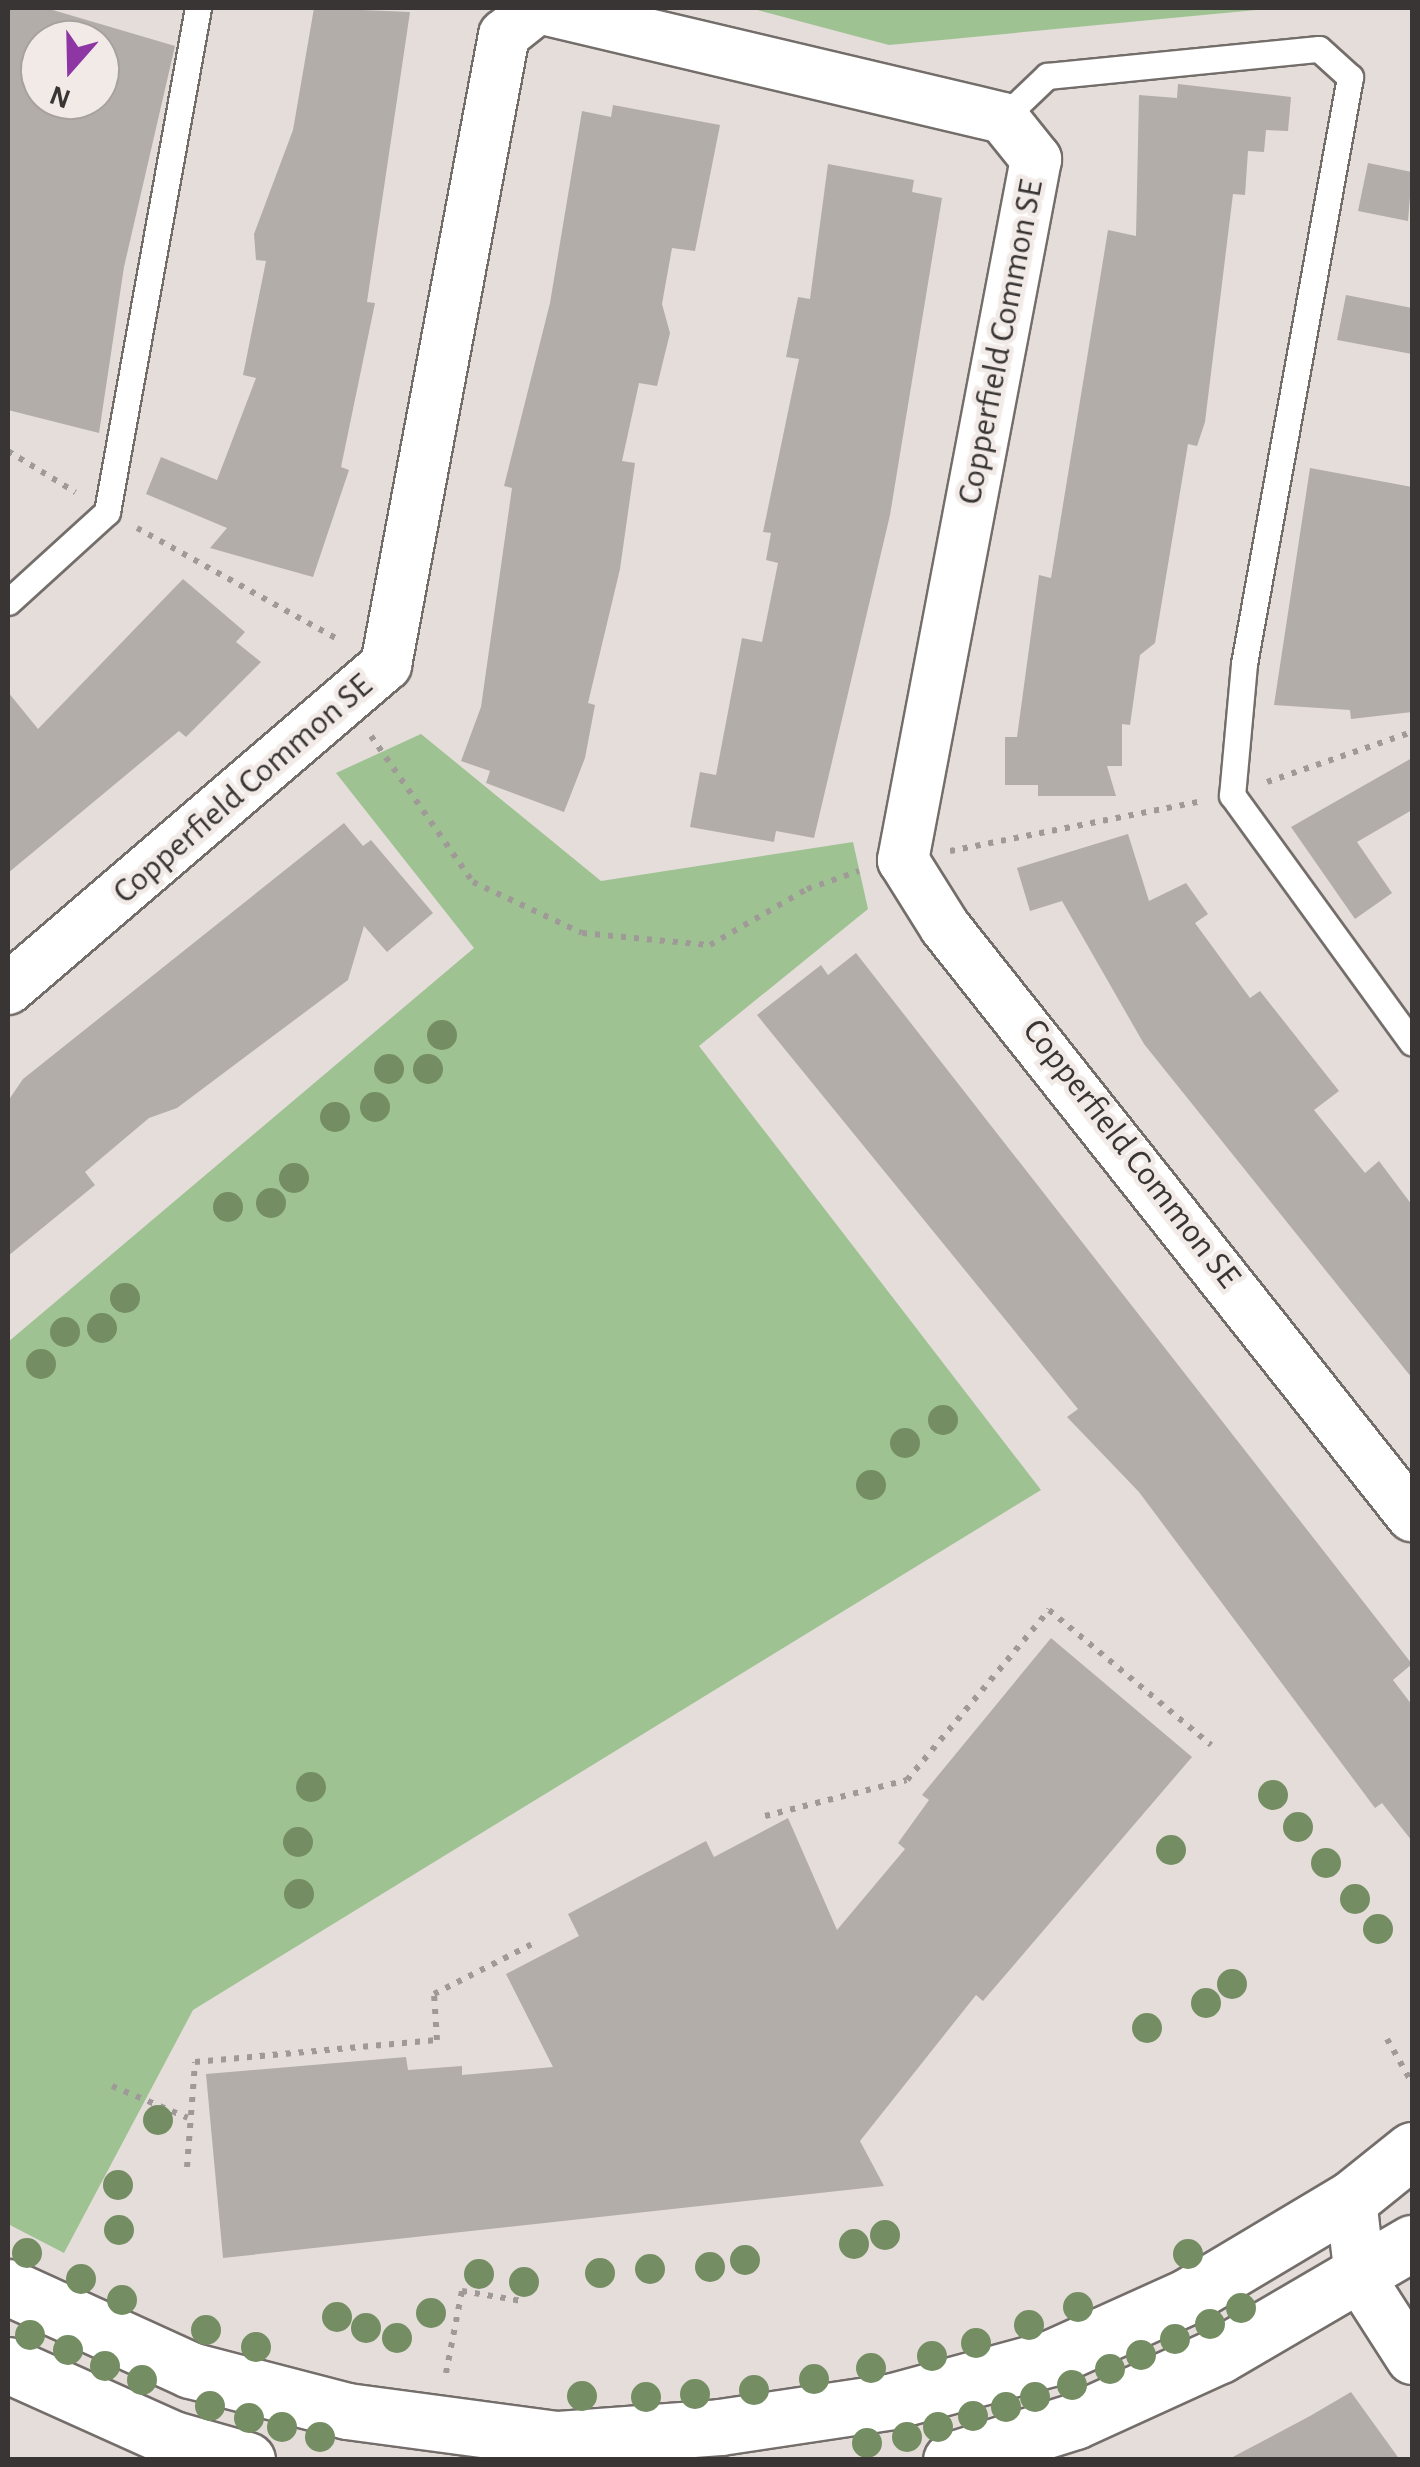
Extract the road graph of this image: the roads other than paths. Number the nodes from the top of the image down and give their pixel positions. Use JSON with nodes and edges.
{"nodes":[{"id":1,"x":198,"y":8,"type":"edge"},
{"id":2,"x":1003,"y":118,"type":"junction"},
{"id":3,"x":8,"y":602,"type":"edge"},
{"id":4,"x":8,"y":988,"type":"edge"},
{"id":5,"x":1412,"y":1043,"type":"edge"},
{"id":6,"x":1412,"y":1516,"type":"edge"},
{"id":7,"x":1412,"y":2150,"type":"edge"},
{"id":8,"x":1351,"y":2199,"type":"junction"},
{"id":9,"x":1412,"y":2244,"type":"edge"},
{"id":10,"x":1360,"y":2278,"type":"junction"},
{"id":11,"x":8,"y":2287,"type":"edge"},
{"id":12,"x":1412,"y":2359,"type":"edge"},
{"id":13,"x":8,"y":2365,"type":"edge"},
{"id":14,"x":557,"y":2453,"type":"edge"},
{"id":15,"x":248,"y":2460,"type":"edge"},
{"id":16,"x":950,"y":2460,"type":"edge"}],
"edges":[{"from":1,"to":3,"type":"lane"},
{"from":2,"to":4,"type":"street","name":"Copperfield Common SE"},
{"from":2,"to":5,"type":"lane"},
{"from":2,"to":6,"type":"street","name":"Copperfield Common SE"},
{"from":7,"to":8,"type":"street"},
{"from":8,"to":9,"type":"street"},
{"from":8,"to":10,"type":"street"},
{"from":8,"to":14,"type":"street"},
{"from":9,"to":10,"type":"street"},
{"from":10,"to":12,"type":"street"},
{"from":10,"to":16,"type":"street"},
{"from":11,"to":14,"type":"street"},
{"from":13,"to":15,"type":"street"}]}
